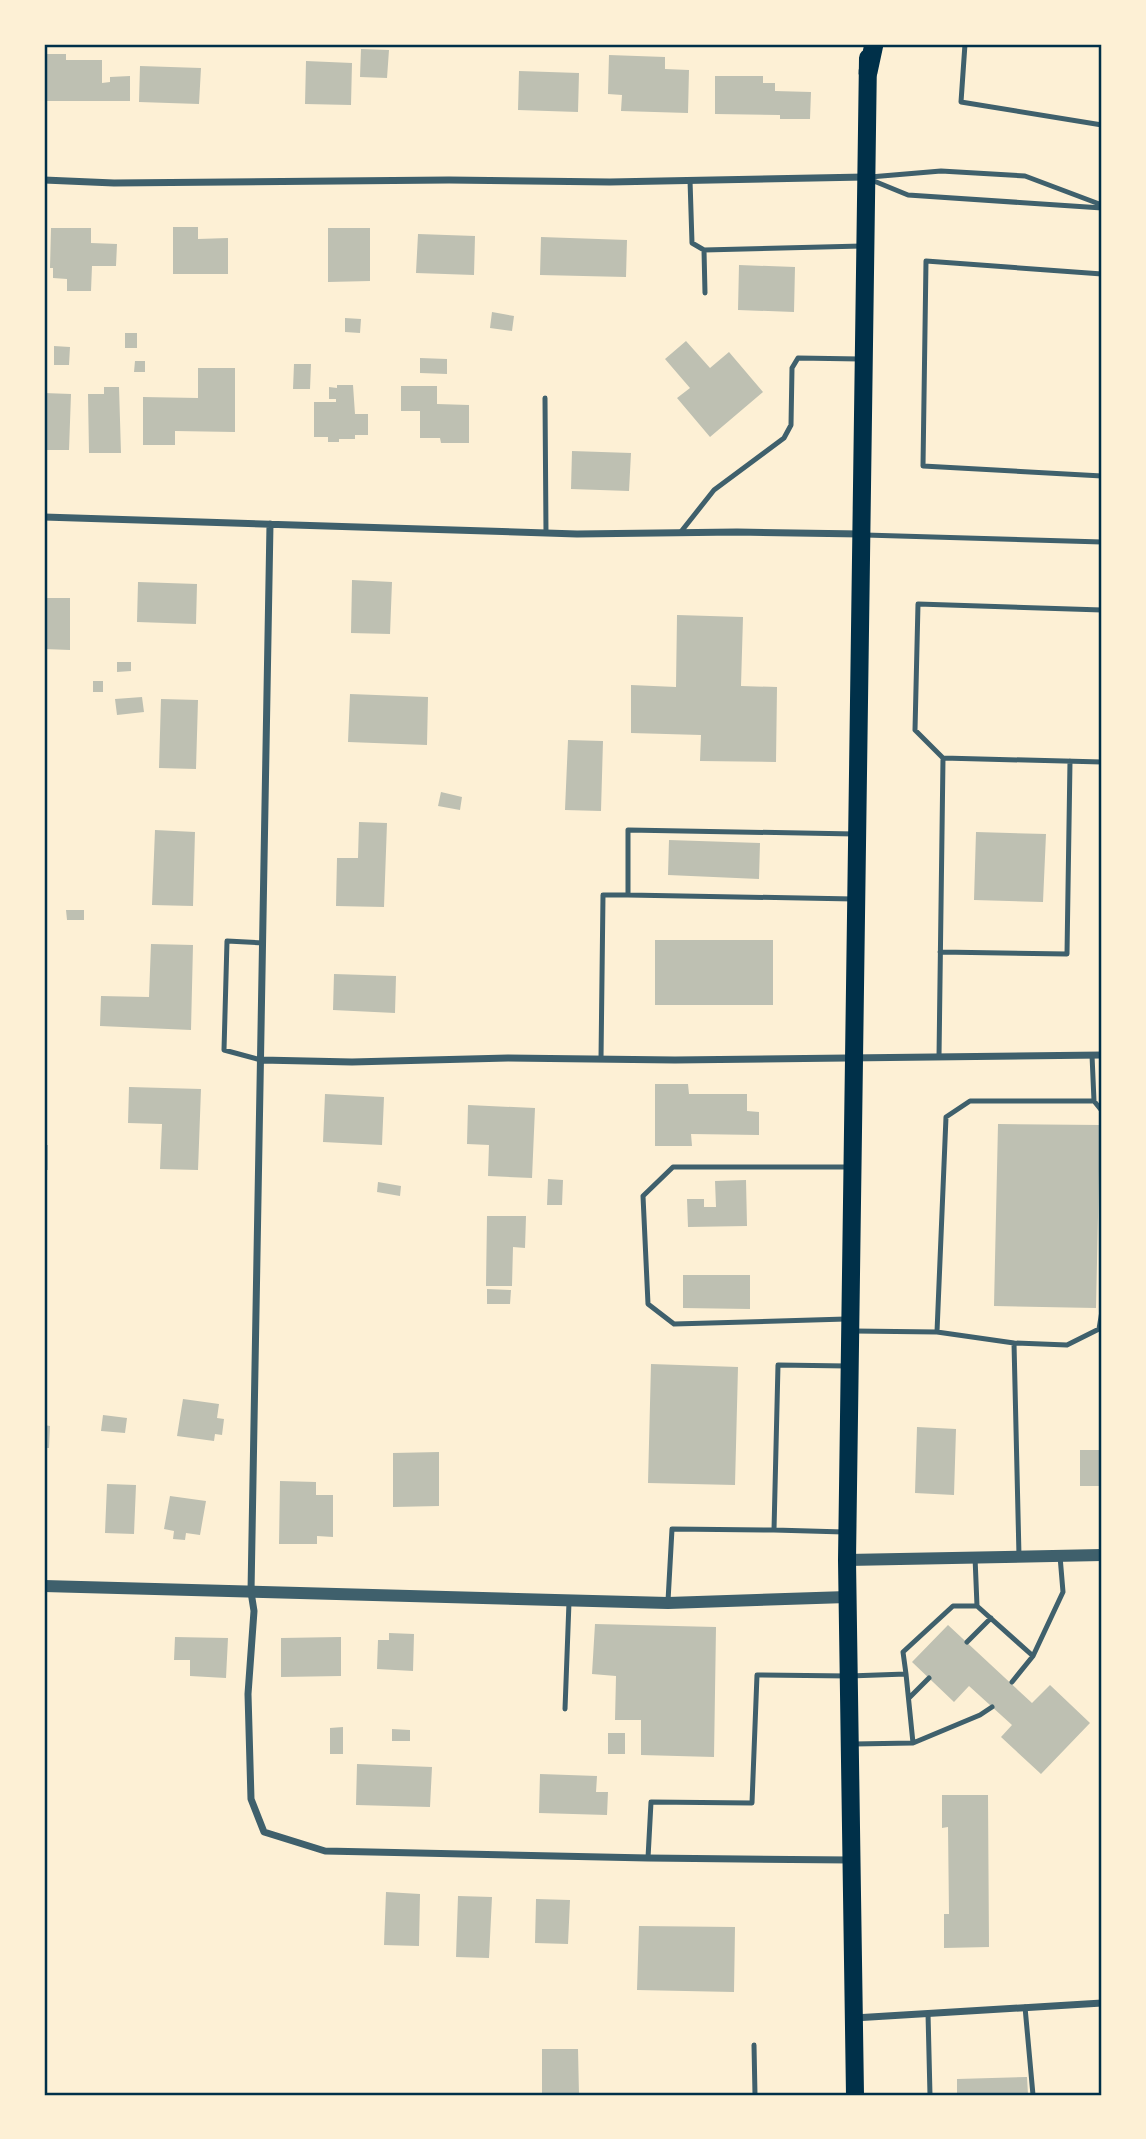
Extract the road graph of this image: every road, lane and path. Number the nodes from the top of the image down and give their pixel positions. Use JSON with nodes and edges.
{"nodes":[{"id":1,"x":871,"y":44,"type":"edge"},
{"id":2,"x":965,"y":44,"type":"edge"},
{"id":3,"x":868,"y":72,"type":"joint"},
{"id":4,"x":1102,"y":125,"type":"edge"},
{"id":5,"x":866,"y":177,"type":"junction"},
{"id":6,"x":44,"y":180,"type":"edge"},
{"id":7,"x":690,"y":180,"type":"junction"},
{"id":8,"x":1102,"y":207,"type":"edge"},
{"id":9,"x":866,"y":246,"type":"junction"},
{"id":10,"x":704,"y":250,"type":"junction"},
{"id":11,"x":1102,"y":274,"type":"edge"},
{"id":12,"x":705,"y":293,"type":"dead end"},
{"id":13,"x":864,"y":359,"type":"junction"},
{"id":14,"x":545,"y":398,"type":"dead end"},
{"id":15,"x":1102,"y":476,"type":"edge"},
{"id":16,"x":44,"y":517,"type":"edge"},
{"id":17,"x":270,"y":524,"type":"junction"},
{"id":18,"x":546,"y":533,"type":"junction"},
{"id":19,"x":680,"y":533,"type":"junction"},
{"id":20,"x":862,"y":534,"type":"junction"},
{"id":21,"x":1102,"y":542,"type":"edge"},
{"id":22,"x":1102,"y":610,"type":"edge"},
{"id":23,"x":943,"y":758,"type":"junction"},
{"id":24,"x":1070,"y":761,"type":"junction"},
{"id":25,"x":1102,"y":762,"type":"edge"},
{"id":26,"x":858,"y":834,"type":"junction"},
{"id":27,"x":628,"y":895,"type":"junction"},
{"id":28,"x":858,"y":899,"type":"junction"},
{"id":29,"x":263,"y":943,"type":"junction"},
{"id":30,"x":940,"y":952,"type":"junction"},
{"id":31,"x":1093,"y":1055,"type":"junction"},
{"id":32,"x":1102,"y":1055,"type":"edge"},
{"id":33,"x":939,"y":1057,"type":"junction"},
{"id":34,"x":856,"y":1058,"type":"junction"},
{"id":35,"x":601,"y":1059,"type":"junction"},
{"id":36,"x":261,"y":1060,"type":"junction"},
{"id":37,"x":1094,"y":1101,"type":"junction"},
{"id":38,"x":1102,"y":1111,"type":"edge"},
{"id":39,"x":854,"y":1167,"type":"junction"},
{"id":40,"x":1102,"y":1311,"type":"edge"},
{"id":41,"x":851,"y":1325,"type":"junction"},
{"id":42,"x":937,"y":1332,"type":"junction"},
{"id":43,"x":1014,"y":1343,"type":"junction"},
{"id":44,"x":850,"y":1366,"type":"junction"},
{"id":45,"x":774,"y":1530,"type":"junction"},
{"id":46,"x":848,"y":1532,"type":"junction"},
{"id":47,"x":1102,"y":1555,"type":"edge"},
{"id":48,"x":1018,"y":1556,"type":"junction"},
{"id":49,"x":1060,"y":1556,"type":"junction"},
{"id":50,"x":975,"y":1557,"type":"junction"},
{"id":51,"x":847,"y":1560,"type":"junction"},
{"id":52,"x":44,"y":1586,"type":"edge"},
{"id":53,"x":251,"y":1592,"type":"junction"},
{"id":54,"x":848,"y":1597,"type":"junction"},
{"id":55,"x":569,"y":1599,"type":"junction"},
{"id":56,"x":668,"y":1603,"type":"junction"},
{"id":57,"x":976,"y":1606,"type":"junction"},
{"id":58,"x":990,"y":1618,"type":"junction"},
{"id":59,"x":967,"y":1642,"type":"dead end"},
{"id":60,"x":1033,"y":1656,"type":"junction"},
{"id":61,"x":905,"y":1674,"type":"junction"},
{"id":62,"x":849,"y":1676,"type":"junction"},
{"id":63,"x":929,"y":1678,"type":"dead end"},
{"id":64,"x":1012,"y":1682,"type":"dead end"},
{"id":65,"x":909,"y":1698,"type":"junction"},
{"id":66,"x":992,"y":1707,"type":"dead end"},
{"id":67,"x":565,"y":1709,"type":"dead end"},
{"id":68,"x":913,"y":1743,"type":"junction"},
{"id":69,"x":850,"y":1744,"type":"junction"},
{"id":70,"x":648,"y":1858,"type":"junction"},
{"id":71,"x":852,"y":1860,"type":"junction"},
{"id":72,"x":1102,"y":2003,"type":"edge"},
{"id":73,"x":1025,"y":2007,"type":"junction"},
{"id":74,"x":928,"y":2013,"type":"junction"},
{"id":75,"x":854,"y":2018,"type":"junction"},
{"id":76,"x":754,"y":2045,"type":"dead end"},
{"id":77,"x":755,"y":2095,"type":"edge"},
{"id":78,"x":855,"y":2095,"type":"edge"},
{"id":79,"x":930,"y":2095,"type":"edge"},
{"id":80,"x":1033,"y":2095,"type":"edge"}],
"edges":[{"from":1,"to":3,"type":"highway"},
{"from":2,"to":4,"type":"lane"},
{"from":3,"to":5,"type":"main road"},
{"from":5,"to":7,"type":"street"},
{"from":5,"to":8,"type":"lane"},
{"from":5,"to":8,"type":"lane"},
{"from":5,"to":9,"type":"main road"},
{"from":6,"to":7,"type":"street"},
{"from":7,"to":10,"type":"lane"},
{"from":9,"to":10,"type":"lane"},
{"from":9,"to":13,"type":"main road"},
{"from":10,"to":12,"type":"lane"},
{"from":11,"to":15,"type":"lane"},
{"from":13,"to":19,"type":"lane"},
{"from":13,"to":20,"type":"main road"},
{"from":14,"to":18,"type":"lane"},
{"from":16,"to":17,"type":"street"},
{"from":17,"to":18,"type":"street"},
{"from":17,"to":29,"type":"street"},
{"from":18,"to":19,"type":"street"},
{"from":19,"to":20,"type":"street"},
{"from":20,"to":21,"type":"lane"},
{"from":20,"to":26,"type":"main road"},
{"from":22,"to":23,"type":"lane"},
{"from":23,"to":24,"type":"lane"},
{"from":23,"to":30,"type":"lane"},
{"from":24,"to":25,"type":"lane"},
{"from":24,"to":30,"type":"lane"},
{"from":26,"to":27,"type":"lane"},
{"from":26,"to":28,"type":"main road"},
{"from":27,"to":28,"type":"lane"},
{"from":27,"to":35,"type":"lane"},
{"from":28,"to":34,"type":"main road"},
{"from":29,"to":36,"type":"street"},
{"from":29,"to":36,"type":"lane"},
{"from":30,"to":33,"type":"lane"},
{"from":31,"to":32,"type":"street"},
{"from":31,"to":33,"type":"street"},
{"from":31,"to":37,"type":"lane"},
{"from":33,"to":34,"type":"street"},
{"from":34,"to":35,"type":"street"},
{"from":34,"to":39,"type":"main road"},
{"from":35,"to":36,"type":"street"},
{"from":36,"to":53,"type":"street"},
{"from":37,"to":38,"type":"lane"},
{"from":37,"to":42,"type":"lane"},
{"from":39,"to":41,"type":"main road"},
{"from":39,"to":41,"type":"lane"},
{"from":40,"to":43,"type":"lane"},
{"from":41,"to":42,"type":"lane"},
{"from":41,"to":44,"type":"main road"},
{"from":42,"to":43,"type":"lane"},
{"from":43,"to":48,"type":"lane"},
{"from":44,"to":45,"type":"lane"},
{"from":44,"to":46,"type":"main road"},
{"from":45,"to":46,"type":"lane"},
{"from":45,"to":56,"type":"lane"},
{"from":46,"to":51,"type":"main road"},
{"from":47,"to":49,"type":"street"},
{"from":48,"to":49,"type":"street"},
{"from":48,"to":50,"type":"street"},
{"from":49,"to":60,"type":"lane"},
{"from":50,"to":51,"type":"street"},
{"from":50,"to":57,"type":"lane"},
{"from":51,"to":54,"type":"main road"},
{"from":52,"to":53,"type":"street"},
{"from":53,"to":55,"type":"street"},
{"from":53,"to":70,"type":"street"},
{"from":54,"to":56,"type":"street"},
{"from":54,"to":62,"type":"main road"},
{"from":55,"to":56,"type":"street"},
{"from":55,"to":67,"type":"lane"},
{"from":57,"to":58,"type":"lane"},
{"from":57,"to":61,"type":"lane"},
{"from":58,"to":59,"type":"lane"},
{"from":58,"to":60,"type":"lane"},
{"from":60,"to":64,"type":"lane"},
{"from":61,"to":62,"type":"lane"},
{"from":61,"to":65,"type":"lane"},
{"from":62,"to":69,"type":"main road"},
{"from":62,"to":70,"type":"lane"},
{"from":63,"to":65,"type":"lane"},
{"from":65,"to":68,"type":"lane"},
{"from":66,"to":68,"type":"lane"},
{"from":68,"to":69,"type":"lane"},
{"from":69,"to":71,"type":"main road"},
{"from":70,"to":71,"type":"street"},
{"from":71,"to":75,"type":"main road"},
{"from":72,"to":73,"type":"street"},
{"from":73,"to":74,"type":"street"},
{"from":73,"to":80,"type":"lane"},
{"from":74,"to":75,"type":"street"},
{"from":74,"to":79,"type":"lane"},
{"from":75,"to":78,"type":"main road"},
{"from":76,"to":77,"type":"lane"}]}
